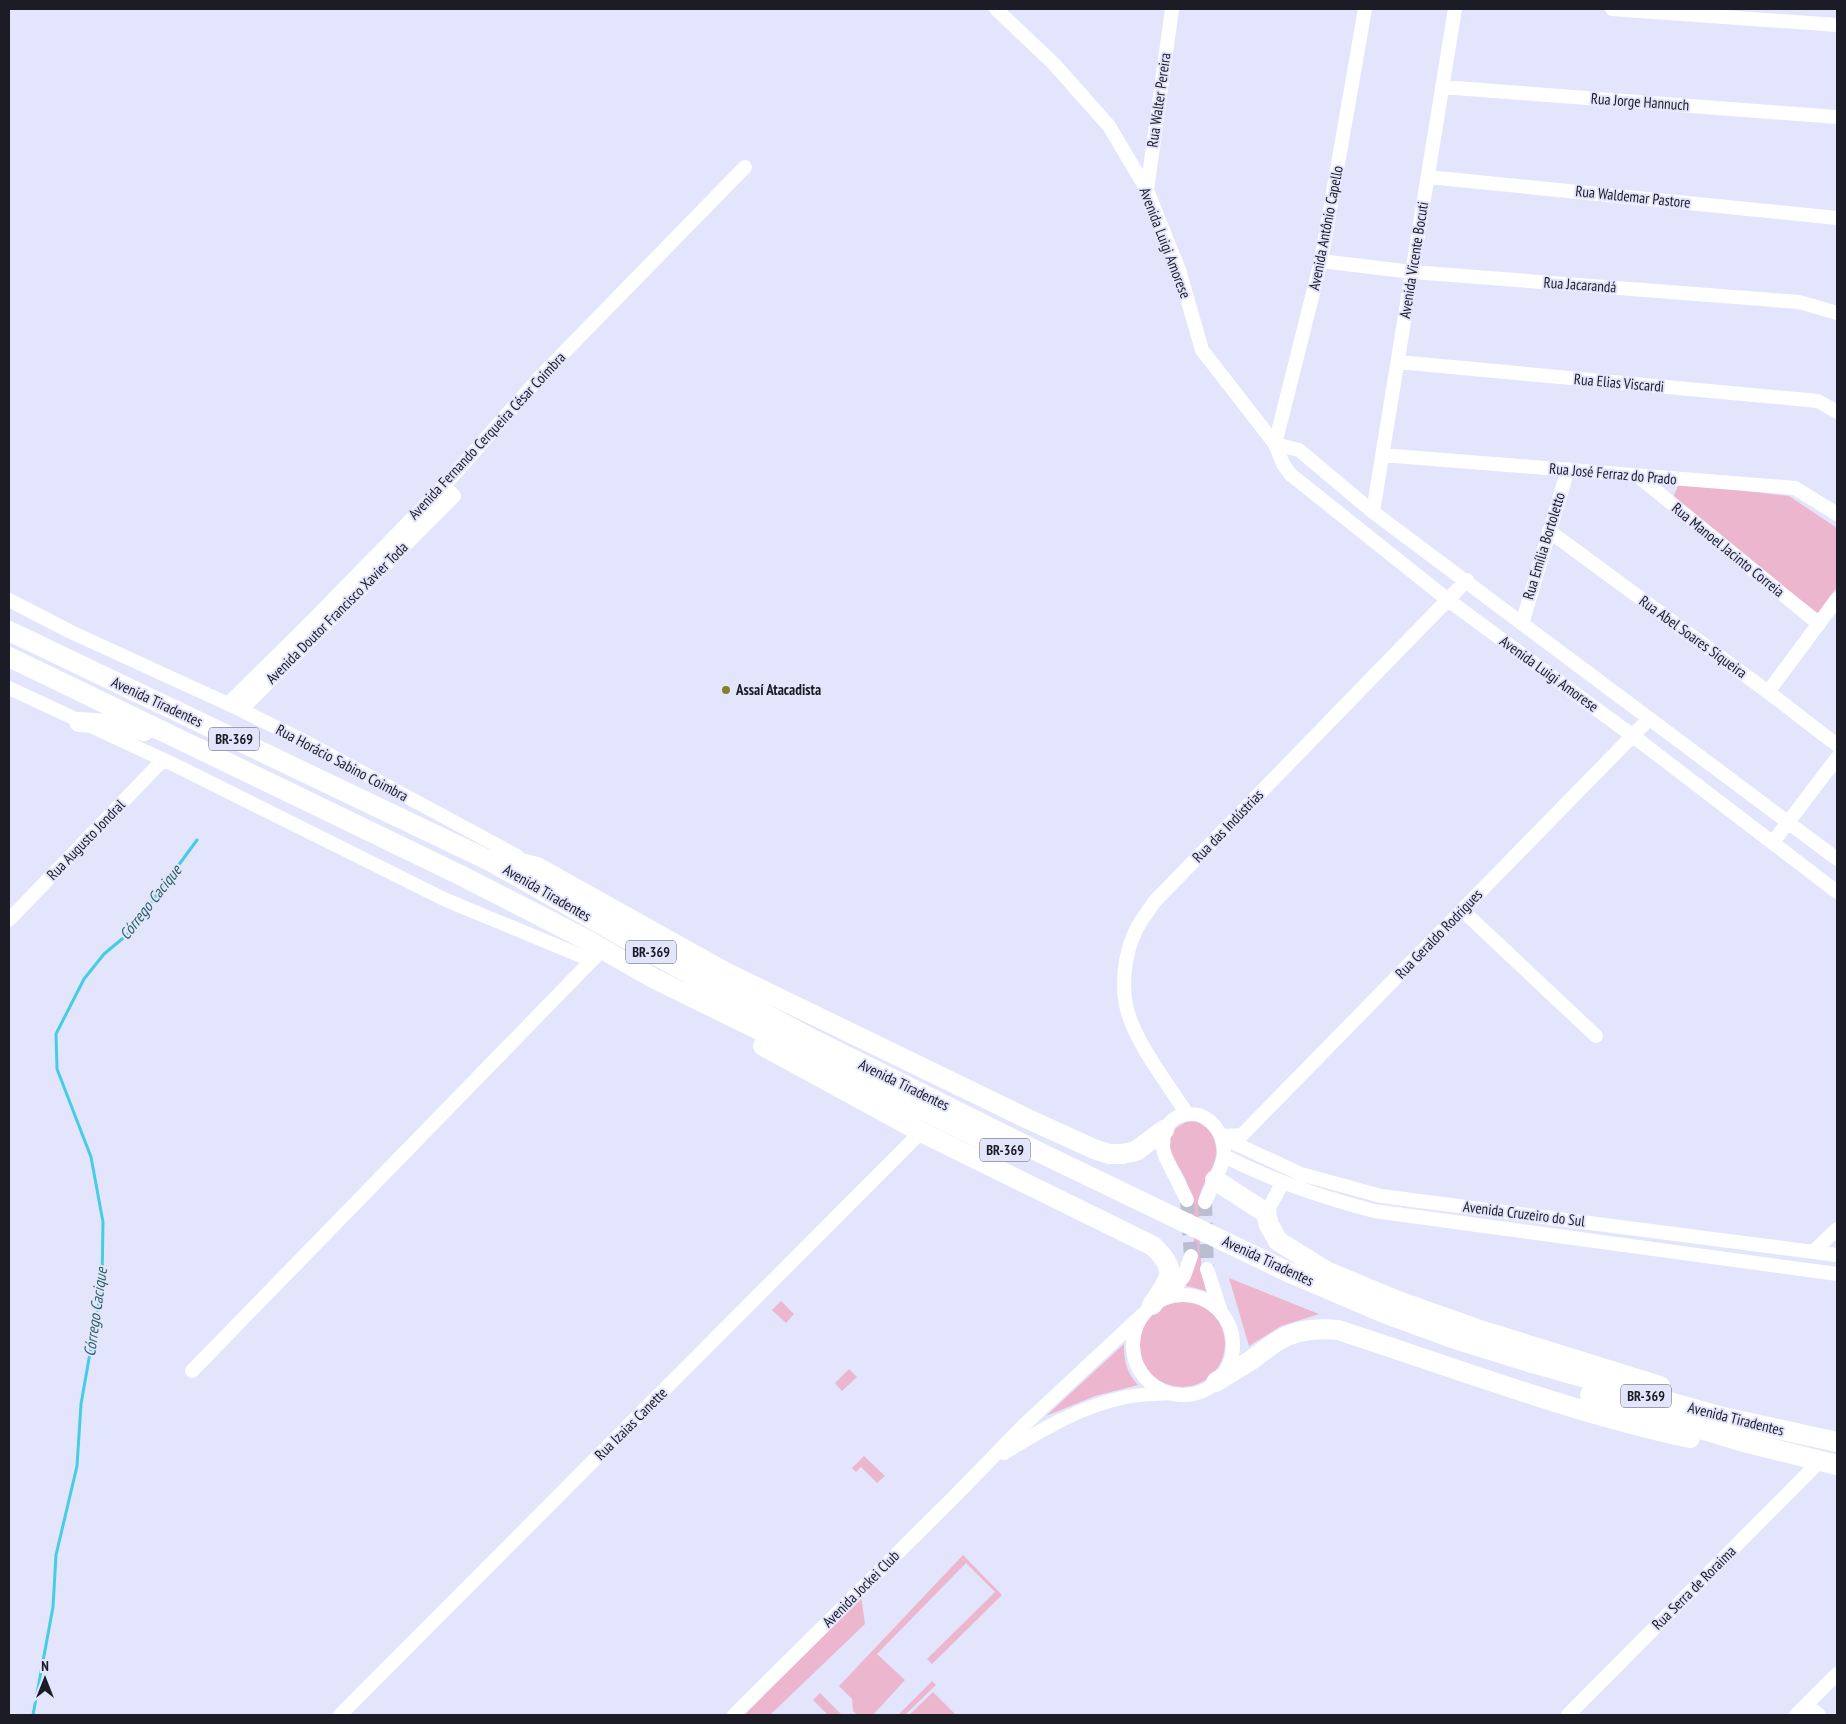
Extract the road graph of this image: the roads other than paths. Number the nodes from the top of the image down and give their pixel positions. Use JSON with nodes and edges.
{"nodes":[{"id":1,"x":996,"y":9,"type":"edge"},
{"id":2,"x":1172,"y":9,"type":"edge"},
{"id":3,"x":1365,"y":9,"type":"edge"},
{"id":4,"x":1455,"y":9,"type":"edge"},
{"id":5,"x":1612,"y":9,"type":"edge"},
{"id":6,"x":1837,"y":25,"type":"edge"},
{"id":7,"x":1442,"y":87,"type":"junction"},
{"id":8,"x":1837,"y":117,"type":"edge"},
{"id":9,"x":745,"y":167,"type":"dead end"},
{"id":10,"x":1428,"y":177,"type":"junction"},
{"id":11,"x":1147,"y":190,"type":"junction"},
{"id":12,"x":1837,"y":218,"type":"edge"},
{"id":13,"x":1321,"y":261,"type":"junction"},
{"id":14,"x":1412,"y":272,"type":"junction"},
{"id":15,"x":1837,"y":313,"type":"edge"},
{"id":16,"x":1398,"y":362,"type":"junction"},
{"id":17,"x":1837,"y":412,"type":"edge"},
{"id":18,"x":1275,"y":444,"type":"junction"},
{"id":19,"x":1382,"y":455,"type":"junction"},
{"id":20,"x":1568,"y":469,"type":"junction"},
{"id":21,"x":1638,"y":476,"type":"junction"},
{"id":22,"x":1673,"y":479,"type":"junction"},
{"id":23,"x":444,"y":486,"type":"junction"},
{"id":24,"x":1664,"y":498,"type":"junction"},
{"id":25,"x":1373,"y":512,"type":"junction"},
{"id":26,"x":1837,"y":514,"type":"edge"},
{"id":27,"x":1549,"y":531,"type":"junction"},
{"id":28,"x":1467,"y":580,"type":"junction"},
{"id":29,"x":1837,"y":599,"type":"edge"},
{"id":30,"x":9,"y":600,"type":"edge"},
{"id":31,"x":1448,"y":600,"type":"junction"},
{"id":32,"x":1522,"y":624,"type":"junction"},
{"id":33,"x":1819,"y":624,"type":"junction"},
{"id":34,"x":9,"y":631,"type":"edge"},
{"id":35,"x":9,"y":657,"type":"edge"},
{"id":36,"x":9,"y":688,"type":"edge"},
{"id":37,"x":1768,"y":692,"type":"junction"},
{"id":38,"x":234,"y":707,"type":"junction"},
{"id":39,"x":1649,"y":719,"type":"junction"},
{"id":40,"x":79,"y":722,"type":"junction"},
{"id":41,"x":1632,"y":736,"type":"junction"},
{"id":42,"x":1837,"y":745,"type":"edge"},
{"id":43,"x":206,"y":752,"type":"junction"},
{"id":44,"x":1837,"y":758,"type":"edge"},
{"id":45,"x":163,"y":760,"type":"junction"},
{"id":46,"x":1788,"y":822,"type":"junction"},
{"id":47,"x":1773,"y":842,"type":"junction"},
{"id":48,"x":458,"y":848,"type":"junction"},
{"id":49,"x":1837,"y":859,"type":"edge"},
{"id":50,"x":537,"y":866,"type":"junction"},
{"id":51,"x":1837,"y":892,"type":"edge"},
{"id":52,"x":1462,"y":910,"type":"junction"},
{"id":53,"x":9,"y":920,"type":"edge"},
{"id":54,"x":597,"y":955,"type":"junction"},
{"id":55,"x":725,"y":972,"type":"junction"},
{"id":56,"x":653,"y":978,"type":"junction"},
{"id":57,"x":1596,"y":1036,"type":"dead end"},
{"id":58,"x":812,"y":1039,"type":"junction"},
{"id":59,"x":1187,"y":1114,"type":"junction"},
{"id":60,"x":1164,"y":1130,"type":"junction"},
{"id":61,"x":922,"y":1132,"type":"junction"},
{"id":62,"x":1221,"y":1136,"type":"junction"},
{"id":63,"x":1224,"y":1156,"type":"junction"},
{"id":64,"x":1215,"y":1180,"type":"junction"},
{"id":65,"x":1282,"y":1184,"type":"junction"},
{"id":66,"x":1395,"y":1197,"type":"junction"},
{"id":67,"x":1187,"y":1200,"type":"tunnel mouth"},
{"id":68,"x":1205,"y":1202,"type":"tunnel mouth"},
{"id":69,"x":1266,"y":1212,"type":"junction"},
{"id":70,"x":1384,"y":1212,"type":"junction"},
{"id":71,"x":1837,"y":1229,"type":"edge"},
{"id":72,"x":1814,"y":1252,"type":"junction"},
{"id":73,"x":1837,"y":1255,"type":"edge"},
{"id":74,"x":1191,"y":1256,"type":"tunnel mouth"},
{"id":75,"x":1207,"y":1269,"type":"tunnel mouth"},
{"id":76,"x":1837,"y":1274,"type":"edge"},
{"id":77,"x":1154,"y":1306,"type":"junction"},
{"id":78,"x":1221,"y":1313,"type":"junction"},
{"id":79,"x":192,"y":1371,"type":"dead end"},
{"id":80,"x":1216,"y":1382,"type":"junction"},
{"id":81,"x":1169,"y":1393,"type":"junction"},
{"id":82,"x":1779,"y":1430,"type":"junction"},
{"id":83,"x":1837,"y":1442,"type":"edge"},
{"id":84,"x":1780,"y":1452,"type":"junction"},
{"id":85,"x":988,"y":1462,"type":"junction"},
{"id":86,"x":1829,"y":1463,"type":"edge"},
{"id":87,"x":1837,"y":1674,"type":"edge"},
{"id":88,"x":1807,"y":1704,"type":"junction"},
{"id":89,"x":340,"y":1715,"type":"edge"},
{"id":90,"x":734,"y":1715,"type":"edge"},
{"id":91,"x":1568,"y":1715,"type":"edge"},
{"id":92,"x":1796,"y":1715,"type":"edge"},
{"id":93,"x":1819,"y":1715,"type":"edge"}],
"edges":[{"from":1,"to":11,"type":"street","name":"Avenida Luigi Amorese"},
{"from":2,"to":11,"type":"street","name":"Rua Walter Pereira"},
{"from":3,"to":13,"type":"street","name":"Avenida Antônio Capello"},
{"from":4,"to":7,"type":"street","name":"Avenida Vicente Bocuti"},
{"from":5,"to":6,"type":"street"},
{"from":7,"to":8,"type":"street","name":"Rua Jorge Hannuch"},
{"from":7,"to":10,"type":"street","name":"Avenida Vicente Bocuti"},
{"from":9,"to":23,"type":"street","name":"Avenida Fernando Cerqueira César Coimbra"},
{"from":10,"to":12,"type":"street","name":"Rua Waldemar Pastore"},
{"from":10,"to":14,"type":"street","name":"Avenida Vicente Bocuti"},
{"from":11,"to":18,"type":"street","name":"Avenida Luigi Amorese"},
{"from":13,"to":14,"type":"street","name":"Rua Jacarandá"},
{"from":13,"to":18,"type":"street","name":"Avenida Antônio Capello"},
{"from":14,"to":15,"type":"street","name":"Rua Jacarandá"},
{"from":14,"to":16,"type":"street","name":"Avenida Vicente Bocuti"},
{"from":16,"to":17,"type":"street","name":"Rua Elias Viscardi"},
{"from":16,"to":19,"type":"street","name":"Avenida Vicente Bocuti"},
{"from":18,"to":25,"type":"street","name":"Avenida Luigi Amorese"},
{"from":18,"to":31,"type":"street","name":"Avenida Luigi Amorese"},
{"from":19,"to":20,"type":"street","name":"Rua José Ferraz do Prado"},
{"from":19,"to":25,"type":"street","name":"Avenida Vicente Bocuti"},
{"from":20,"to":21,"type":"street","name":"Rua José Ferraz do Prado"},
{"from":20,"to":27,"type":"street","name":"Rua Emília Bortoletto"},
{"from":21,"to":22,"type":"street","name":"Rua José Ferraz do Prado"},
{"from":21,"to":24,"type":"street","name":"Rua Manoel Jacinto Correia"},
{"from":22,"to":24,"type":"street"},
{"from":22,"to":26,"type":"street","name":"Rua José Ferraz do Prado"},
{"from":23,"to":38,"type":"street","name":"Avenida Fernando Cerqueira César Coimbra"},
{"from":23,"to":38,"type":"street","name":"Avenida Doutor Francisco Xavier Toda"},
{"from":24,"to":33,"type":"street","name":"Rua Manoel Jacinto Correia"},
{"from":25,"to":28,"type":"street","name":"Avenida Luigi Amorese"},
{"from":27,"to":32,"type":"street","name":"Rua Emília Bortoletto"},
{"from":27,"to":37,"type":"street","name":"Rua Abel Soares Siqueira"},
{"from":28,"to":31,"type":"street","name":"Rua das Indústrias"},
{"from":28,"to":32,"type":"street","name":"Avenida Luigi Amorese"},
{"from":29,"to":33,"type":"street"},
{"from":30,"to":38,"type":"street","name":"Rua Horácio Sabino Coimbra"},
{"from":31,"to":41,"type":"street","name":"Avenida Luigi Amorese"},
{"from":31,"to":59,"type":"street","name":"Rua das Indústrias"},
{"from":32,"to":39,"type":"street","name":"Avenida Luigi Amorese"},
{"from":33,"to":37,"type":"street"},
{"from":34,"to":48,"type":"highway","name":"Avenida Tiradentes","number":"BR-369"},
{"from":35,"to":43,"type":"highway","name":"Avenida Tiradentes","number":"BR-369"},
{"from":36,"to":40,"type":"street"},
{"from":37,"to":42,"type":"street","name":"Rua Abel Soares Siqueira"},
{"from":38,"to":50,"type":"street","name":"Rua Horácio Sabino Coimbra"},
{"from":39,"to":41,"type":"street","name":"Rua Geraldo Rodrigues"},
{"from":39,"to":46,"type":"street","name":"Avenida Luigi Amorese"},
{"from":40,"to":43,"type":"highway"},
{"from":40,"to":45,"type":"street"},
{"from":41,"to":47,"type":"street","name":"Avenida Luigi Amorese"},
{"from":41,"to":52,"type":"street","name":"Rua Geraldo Rodrigues"},
{"from":43,"to":54,"type":"highway","name":"Avenida Tiradentes","number":"BR-369"},
{"from":44,"to":46,"type":"street"},
{"from":45,"to":53,"type":"street","name":"Rua Augusto Jondral"},
{"from":45,"to":54,"type":"street"},
{"from":46,"to":47,"type":"street"},
{"from":46,"to":49,"type":"street","name":"Avenida Luigi Amorese"},
{"from":47,"to":51,"type":"street","name":"Avenida Luigi Amorese"},
{"from":48,"to":50,"type":"highway"},
{"from":48,"to":58,"type":"highway","name":"Avenida Tiradentes","number":"BR-369"},
{"from":50,"to":55,"type":"highway"},
{"from":52,"to":57,"type":"street"},
{"from":52,"to":62,"type":"street","name":"Rua Geraldo Rodrigues"},
{"from":54,"to":56,"type":"highway","name":"Avenida Tiradentes","number":"BR-369"},
{"from":54,"to":79,"type":"street"},
{"from":55,"to":58,"type":"highway"},
{"from":55,"to":60,"type":"highway"},
{"from":56,"to":61,"type":"highway"},
{"from":56,"to":84,"type":"highway","name":"Avenida Tiradentes","number":"BR-369"},
{"from":58,"to":82,"type":"highway","name":"Avenida Tiradentes","number":"BR-369"},
{"from":59,"to":60,"type":"street"},
{"from":59,"to":62,"type":"street"},
{"from":60,"to":67,"type":"street"},
{"from":61,"to":77,"type":"highway"},
{"from":61,"to":89,"type":"street","name":"Rua Izaias Canette"},
{"from":62,"to":63,"type":"street"},
{"from":62,"to":66,"type":"street","name":"Avenida Cruzeiro do Sul"},
{"from":63,"to":64,"type":"street"},
{"from":63,"to":65,"type":"street","name":"Avenida Cruzeiro do Sul"},
{"from":64,"to":68,"type":"street"},
{"from":64,"to":69,"type":"highway"},
{"from":65,"to":69,"type":"street"},
{"from":65,"to":70,"type":"street","name":"Avenida Cruzeiro do Sul"},
{"from":66,"to":70,"type":"street"},
{"from":66,"to":72,"type":"street","name":"Avenida Cruzeiro do Sul"},
{"from":69,"to":82,"type":"highway"},
{"from":70,"to":76,"type":"street","name":"Avenida Cruzeiro do Sul"},
{"from":71,"to":72,"type":"street"},
{"from":72,"to":73,"type":"street","name":"Avenida Cruzeiro do Sul"},
{"from":74,"to":77,"type":"street"},
{"from":75,"to":78,"type":"street"},
{"from":77,"to":78,"type":"street"},
{"from":77,"to":81,"type":"street"},
{"from":77,"to":85,"type":"street","name":"Avenida Jockei Club"},
{"from":78,"to":80,"type":"street"},
{"from":80,"to":81,"type":"street"},
{"from":80,"to":84,"type":"highway"},
{"from":81,"to":85,"type":"street","name":"Avenida Jockei Club"},
{"from":82,"to":83,"type":"highway","name":"Avenida Tiradentes","number":"BR-369"},
{"from":84,"to":86,"type":"highway","name":"Avenida Tiradentes","number":"BR-369"},
{"from":85,"to":90,"type":"street","name":"Avenida Jockei Club"},
{"from":86,"to":91,"type":"street","name":"Rua Serra de Roraima"},
{"from":87,"to":88,"type":"street"},
{"from":88,"to":92,"type":"street"},
{"from":88,"to":93,"type":"street"}]}
